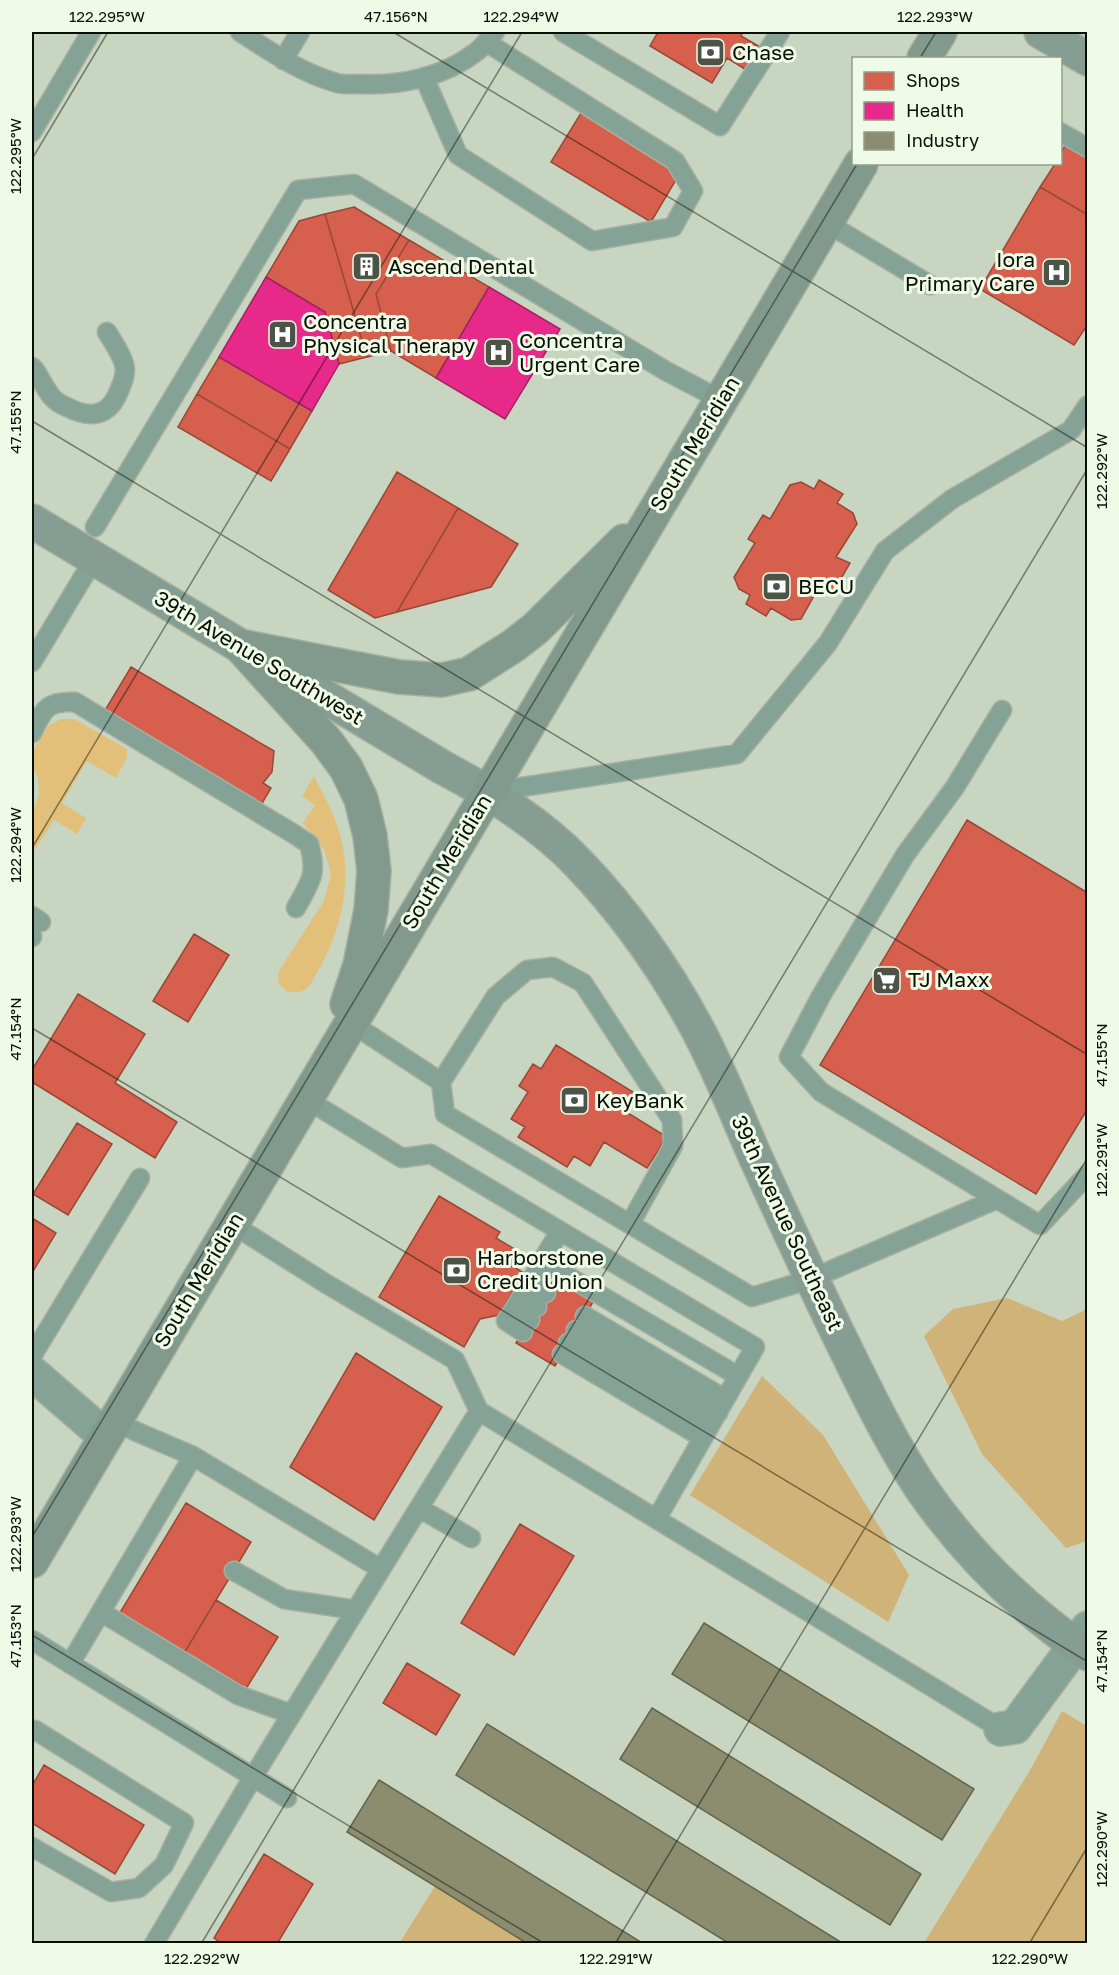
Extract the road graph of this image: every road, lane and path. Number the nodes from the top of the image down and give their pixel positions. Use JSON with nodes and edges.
{"nodes":[{"id":1,"x":91,"y":32,"type":"edge"},
{"id":2,"x":240,"y":32,"type":"edge"},
{"id":3,"x":300,"y":32,"type":"edge"},
{"id":4,"x":563,"y":32,"type":"edge"},
{"id":5,"x":780,"y":32,"type":"edge"},
{"id":6,"x":940,"y":32,"type":"edge"},
{"id":7,"x":1041,"y":32,"type":"edge"},
{"id":8,"x":490,"y":37,"type":"edge"},
{"id":9,"x":925,"y":57,"type":"edge"},
{"id":10,"x":1088,"y":59,"type":"edge"},
{"id":11,"x":283,"y":60,"type":"junction"},
{"id":12,"x":424,"y":77,"type":"junction"},
{"id":13,"x":32,"y":132,"type":"edge"},
{"id":14,"x":1062,"y":133,"type":"edge"},
{"id":15,"x":1088,"y":148,"type":"edge"},
{"id":16,"x":860,"y":165,"type":"edge"},
{"id":17,"x":826,"y":222,"type":"junction"},
{"id":18,"x":930,"y":285,"type":"dead end"},
{"id":19,"x":107,"y":332,"type":"dead end"},
{"id":20,"x":32,"y":368,"type":"edge"},
{"id":21,"x":721,"y":400,"type":"junction"},
{"id":22,"x":1088,"y":405,"type":"edge"},
{"id":23,"x":657,"y":508,"type":"junction"},
{"id":24,"x":32,"y":521,"type":"edge"},
{"id":25,"x":95,"y":527,"type":"dead end"},
{"id":26,"x":94,"y":559,"type":"junction"},
{"id":27,"x":240,"y":646,"type":"junction"},
{"id":28,"x":32,"y":662,"type":"edge"},
{"id":29,"x":1002,"y":710,"type":"dead end"},
{"id":30,"x":32,"y":733,"type":"edge"},
{"id":31,"x":489,"y":792,"type":"junction"},
{"id":32,"x":296,"y":908,"type":"dead end"},
{"id":33,"x":351,"y":1023,"type":"junction"},
{"id":34,"x":327,"y":1065,"type":"junction"},
{"id":35,"x":441,"y":1082,"type":"junction"},
{"id":36,"x":306,"y":1099,"type":"junction"},
{"id":37,"x":1088,"y":1174,"type":"edge"},
{"id":38,"x":140,"y":1178,"type":"dead end"},
{"id":39,"x":997,"y":1199,"type":"junction"},
{"id":40,"x":232,"y":1224,"type":"junction"},
{"id":41,"x":630,"y":1224,"type":"junction"},
{"id":42,"x":560,"y":1231,"type":"junction"},
{"id":43,"x":542,"y":1261,"type":"junction"},
{"id":44,"x":811,"y":1279,"type":"junction"},
{"id":45,"x":521,"y":1298,"type":"junction"},
{"id":46,"x":33,"y":1374,"type":"edge"},
{"id":47,"x":738,"y":1376,"type":"junction"},
{"id":48,"x":479,"y":1411,"type":"junction"},
{"id":49,"x":714,"y":1419,"type":"junction"},
{"id":50,"x":110,"y":1429,"type":"junction"},
{"id":51,"x":193,"y":1456,"type":"junction"},
{"id":52,"x":419,"y":1508,"type":"junction"},
{"id":53,"x":657,"y":1518,"type":"junction"},
{"id":54,"x":471,"y":1538,"type":"dead end"},
{"id":55,"x":32,"y":1561,"type":"edge"},
{"id":56,"x":381,"y":1569,"type":"junction"},
{"id":57,"x":234,"y":1571,"type":"dead end"},
{"id":58,"x":356,"y":1610,"type":"junction"},
{"id":59,"x":101,"y":1612,"type":"junction"},
{"id":60,"x":32,"y":1640,"type":"edge"},
{"id":61,"x":1083,"y":1642,"type":"edge"},
{"id":62,"x":70,"y":1664,"type":"junction"},
{"id":63,"x":291,"y":1714,"type":"junction"},
{"id":64,"x":1001,"y":1729,"type":"joint"},
{"id":65,"x":35,"y":1730,"type":"dead end"},
{"id":66,"x":252,"y":1777,"type":"junction"},
{"id":67,"x":287,"y":1798,"type":"dead end"},
{"id":68,"x":32,"y":1846,"type":"edge"},
{"id":69,"x":154,"y":1944,"type":"edge"}],
"edges":[{"from":1,"to":13,"type":"lane"},
{"from":2,"to":11,"type":"lane"},
{"from":3,"to":11,"type":"lane"},
{"from":4,"to":5,"type":"lane"},
{"from":6,"to":9,"type":"main road"},
{"from":7,"to":10,"type":"main road"},
{"from":8,"to":12,"type":"lane"},
{"from":8,"to":12,"type":"lane"},
{"from":11,"to":12,"type":"lane"},
{"from":14,"to":15,"type":"lane"},
{"from":16,"to":17,"type":"main road","name":"South Meridian"},
{"from":17,"to":18,"type":"lane"},
{"from":17,"to":21,"type":"main road","name":"South Meridian"},
{"from":19,"to":20,"type":"lane"},
{"from":21,"to":23,"type":"main road","name":"South Meridian"},
{"from":21,"to":25,"type":"lane"},
{"from":22,"to":31,"type":"lane"},
{"from":23,"to":27,"type":"main road"},
{"from":23,"to":31,"type":"main road","name":"South Meridian"},
{"from":24,"to":26,"type":"main road","name":"39th Avenue Southwest"},
{"from":26,"to":27,"type":"main road","name":"39th Avenue Southwest"},
{"from":26,"to":28,"type":"lane"},
{"from":27,"to":31,"type":"main road","name":"39th Avenue Southwest"},
{"from":27,"to":34,"type":"main road"},
{"from":29,"to":39,"type":"lane"},
{"from":30,"to":32,"type":"lane"},
{"from":31,"to":33,"type":"main road","name":"South Meridian"},
{"from":31,"to":44,"type":"main road","name":"39th Avenue Southeast"},
{"from":33,"to":34,"type":"main road","name":"South Meridian"},
{"from":33,"to":35,"type":"lane"},
{"from":34,"to":36,"type":"main road","name":"South Meridian"},
{"from":35,"to":41,"type":"lane"},
{"from":35,"to":41,"type":"lane"},
{"from":36,"to":40,"type":"main road","name":"South Meridian"},
{"from":36,"to":42,"type":"lane"},
{"from":37,"to":39,"type":"lane"},
{"from":38,"to":46,"type":"lane"},
{"from":39,"to":44,"type":"lane"},
{"from":40,"to":48,"type":"lane"},
{"from":40,"to":50,"type":"main road","name":"South Meridian"},
{"from":41,"to":44,"type":"lane"},
{"from":42,"to":43,"type":"lane"},
{"from":42,"to":47,"type":"lane"},
{"from":43,"to":45,"type":"lane"},
{"from":43,"to":47,"type":"lane"},
{"from":44,"to":61,"type":"main road","name":"39th Avenue Southeast"},
{"from":45,"to":45,"type":"lane"},
{"from":46,"to":50,"type":"street"},
{"from":47,"to":49,"type":"lane"},
{"from":48,"to":52,"type":"lane"},
{"from":48,"to":53,"type":"lane"},
{"from":49,"to":49,"type":"lane"},
{"from":49,"to":53,"type":"lane"},
{"from":50,"to":51,"type":"lane"},
{"from":50,"to":55,"type":"main road","name":"South Meridian"},
{"from":51,"to":56,"type":"lane"},
{"from":51,"to":59,"type":"lane"},
{"from":52,"to":54,"type":"lane"},
{"from":52,"to":56,"type":"lane"},
{"from":53,"to":64,"type":"lane"},
{"from":56,"to":58,"type":"lane"},
{"from":57,"to":58,"type":"lane"},
{"from":58,"to":63,"type":"lane"},
{"from":59,"to":62,"type":"lane"},
{"from":59,"to":63,"type":"lane"},
{"from":60,"to":62,"type":"lane"},
{"from":61,"to":64,"type":"street"},
{"from":62,"to":66,"type":"lane"},
{"from":63,"to":66,"type":"lane"},
{"from":65,"to":68,"type":"lane"},
{"from":66,"to":67,"type":"lane"},
{"from":66,"to":69,"type":"lane"}]}
